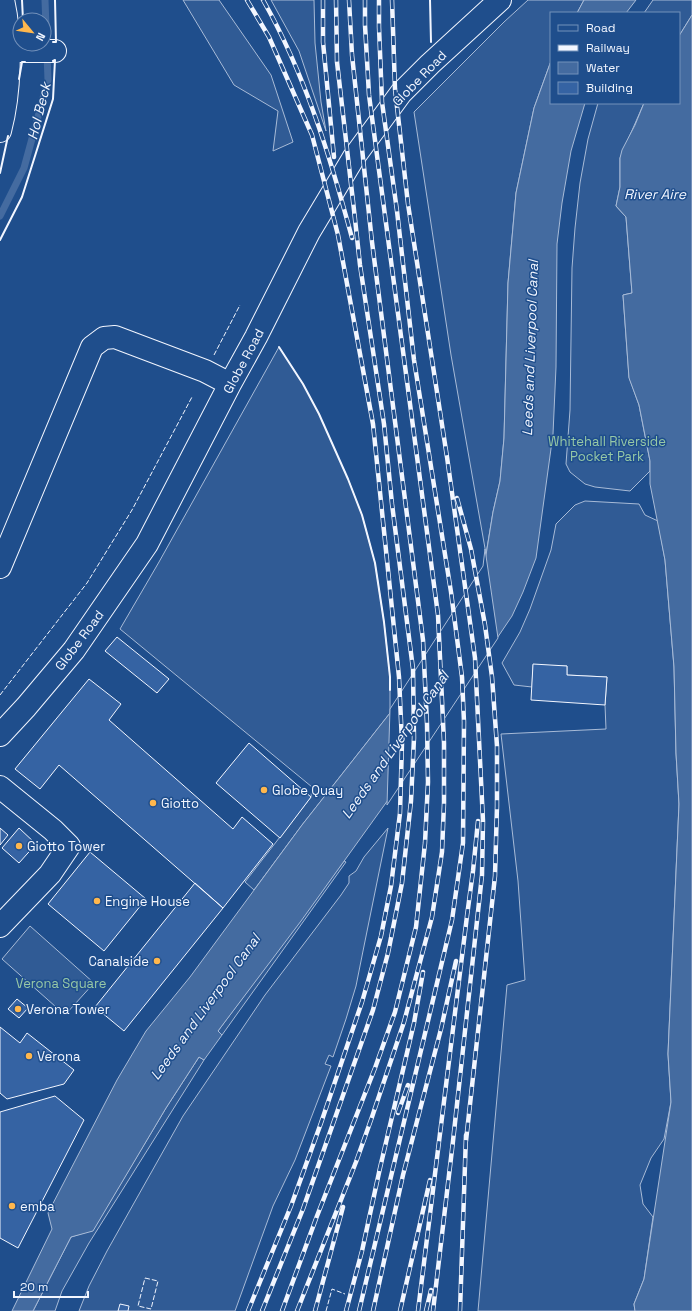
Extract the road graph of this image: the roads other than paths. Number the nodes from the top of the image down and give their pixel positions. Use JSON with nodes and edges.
{"nodes":[{"id":1,"x":3,"y":0,"type":"edge"},
{"id":2,"x":500,"y":0,"type":"edge"},
{"id":3,"x":8,"y":51,"type":"junction"},
{"id":4,"x":12,"y":51,"type":"edge"},
{"id":5,"x":0,"y":131,"type":"edge"},
{"id":6,"x":230,"y":384,"type":"junction"},
{"id":7,"x":0,"y":567,"type":"edge"},
{"id":8,"x":0,"y":735,"type":"edge"},
{"id":9,"x":0,"y":787,"type":"edge"},
{"id":10,"x":0,"y":926,"type":"edge"}],
"edges":[{"from":1,"to":3,"type":"street"},
{"from":2,"to":6,"type":"street","name":"Globe Road"},
{"from":3,"to":4,"type":"street"},
{"from":3,"to":5,"type":"street"},
{"from":6,"to":7,"type":"street"},
{"from":6,"to":8,"type":"street","name":"Globe Road"},
{"from":9,"to":10,"type":"street"}]}
